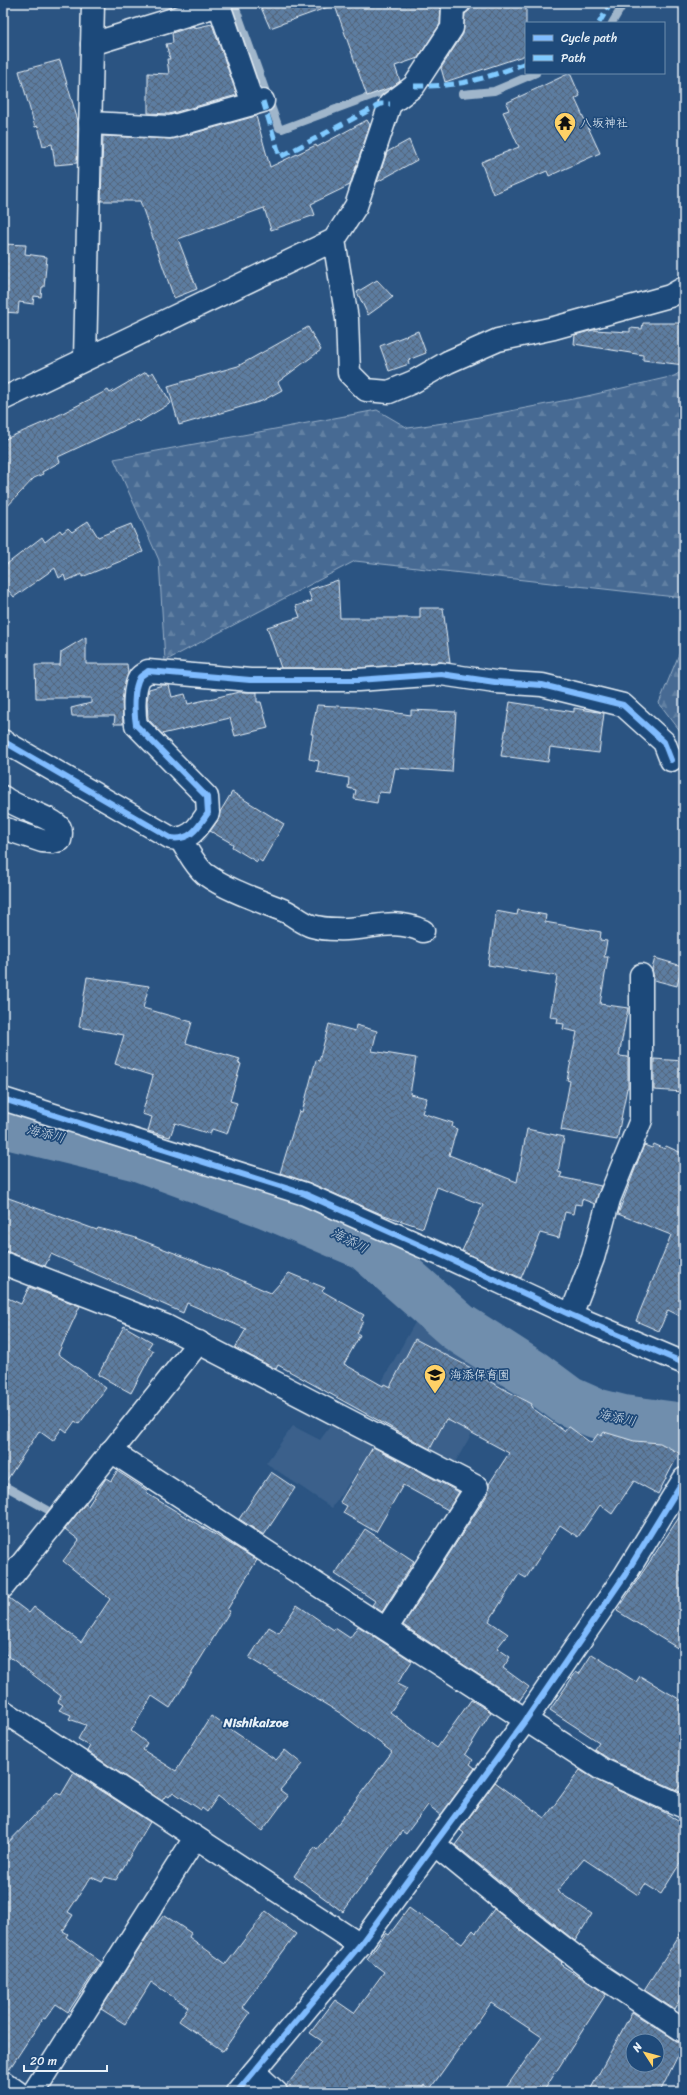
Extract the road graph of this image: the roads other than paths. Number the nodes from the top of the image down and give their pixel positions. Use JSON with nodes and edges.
{"nodes":[{"id":1,"x":93,"y":3,"type":"edge"},
{"id":2,"x":455,"y":4,"type":"edge"},
{"id":3,"x":92,"y":44,"type":"junction"},
{"id":4,"x":90,"y":123,"type":"junction"},
{"id":5,"x":334,"y":240,"type":"junction"},
{"id":6,"x":684,"y":288,"type":"edge"},
{"id":7,"x":85,"y":360,"type":"junction"},
{"id":8,"x":3,"y":399,"type":"edge"},
{"id":9,"x":3,"y":742,"type":"edge"},
{"id":10,"x":671,"y":760,"type":"dead end"},
{"id":11,"x":3,"y":797,"type":"edge"},
{"id":12,"x":3,"y":828,"type":"edge"},
{"id":13,"x":180,"y":839,"type":"junction"},
{"id":14,"x":423,"y":931,"type":"dead end"},
{"id":15,"x":641,"y":975,"type":"dead end"},
{"id":16,"x":3,"y":1099,"type":"edge"},
{"id":17,"x":3,"y":1263,"type":"edge"},
{"id":18,"x":571,"y":1315,"type":"junction"},
{"id":19,"x":199,"y":1342,"type":"junction"},
{"id":20,"x":684,"y":1363,"type":"edge"},
{"id":21,"x":111,"y":1451,"type":"junction"},
{"id":22,"x":684,"y":1479,"type":"edge"},
{"id":23,"x":3,"y":1587,"type":"edge"},
{"id":24,"x":386,"y":1629,"type":"junction"},
{"id":25,"x":3,"y":1711,"type":"edge"},
{"id":26,"x":525,"y":1721,"type":"junction"},
{"id":27,"x":684,"y":1807,"type":"edge"},
{"id":28,"x":195,"y":1838,"type":"junction"},
{"id":29,"x":434,"y":1844,"type":"junction"},
{"id":30,"x":360,"y":1945,"type":"junction"},
{"id":31,"x":684,"y":2031,"type":"edge"},
{"id":32,"x":254,"y":2072,"type":"junction"},
{"id":33,"x":3,"y":2082,"type":"edge"},
{"id":34,"x":17,"y":2092,"type":"edge"},
{"id":35,"x":34,"y":2092,"type":"edge"},
{"id":36,"x":238,"y":2092,"type":"edge"},
{"id":37,"x":276,"y":2092,"type":"edge"}],
"edges":[{"from":1,"to":3,"type":"street"},
{"from":2,"to":5,"type":"street"},
{"from":3,"to":4,"type":"street"},
{"from":3,"to":4,"type":"street"},
{"from":4,"to":7,"type":"street"},
{"from":5,"to":6,"type":"street"},
{"from":5,"to":7,"type":"street"},
{"from":7,"to":8,"type":"street"},
{"from":9,"to":13,"type":"street"},
{"from":10,"to":13,"type":"street"},
{"from":11,"to":12,"type":"street"},
{"from":13,"to":14,"type":"street"},
{"from":15,"to":18,"type":"street"},
{"from":16,"to":18,"type":"street"},
{"from":17,"to":19,"type":"street"},
{"from":18,"to":20,"type":"street"},
{"from":19,"to":21,"type":"street"},
{"from":19,"to":24,"type":"street"},
{"from":21,"to":23,"type":"street"},
{"from":21,"to":24,"type":"street"},
{"from":22,"to":26,"type":"street"},
{"from":24,"to":26,"type":"street"},
{"from":25,"to":28,"type":"street"},
{"from":26,"to":27,"type":"street"},
{"from":26,"to":29,"type":"street"},
{"from":28,"to":30,"type":"street"},
{"from":28,"to":35,"type":"street"},
{"from":29,"to":30,"type":"street"},
{"from":29,"to":31,"type":"street"},
{"from":30,"to":32,"type":"street"},
{"from":32,"to":36,"type":"street"},
{"from":32,"to":37,"type":"street"},
{"from":33,"to":34,"type":"street"}]}
